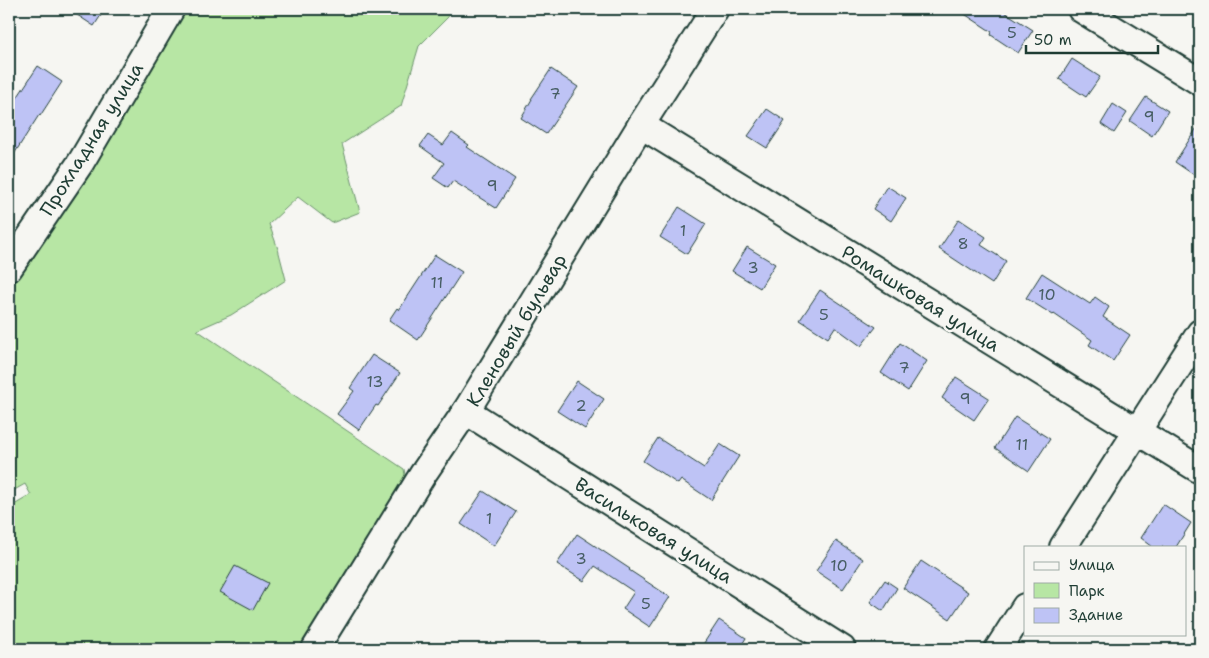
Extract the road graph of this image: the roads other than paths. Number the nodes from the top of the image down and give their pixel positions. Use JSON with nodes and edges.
{"nodes":[{"id":1,"x":171,"y":9,"type":"edge"},
{"id":2,"x":715,"y":9,"type":"edge"},
{"id":3,"x":1081,"y":9,"type":"edge"},
{"id":4,"x":1200,"y":82,"type":"edge"},
{"id":5,"x":641,"y":125,"type":"junction"},
{"id":6,"x":9,"y":268,"type":"edge"},
{"id":7,"x":1200,"y":333,"type":"edge"},
{"id":8,"x":466,"y":411,"type":"junction"},
{"id":9,"x":1137,"y":431,"type":"junction"},
{"id":10,"x":1200,"y":470,"type":"edge"},
{"id":11,"x":1065,"y":546,"type":"edge"},
{"id":12,"x":1024,"y":608,"type":"edge"},
{"id":13,"x":315,"y":649,"type":"edge"},
{"id":14,"x":842,"y":649,"type":"edge"},
{"id":15,"x":998,"y":649,"type":"edge"}],
"edges":[{"from":1,"to":6,"type":"street","name":"Прохладная улица"},
{"from":2,"to":5,"type":"street","name":"Кленовый бульвар"},
{"from":3,"to":4,"type":"street"},
{"from":5,"to":8,"type":"street","name":"Кленовый бульвар"},
{"from":5,"to":9,"type":"street","name":"Ромашковая улица"},
{"from":7,"to":9,"type":"street"},
{"from":8,"to":13,"type":"street","name":"Кленовый бульвар"},
{"from":8,"to":14,"type":"street","name":"Васильковая улица"},
{"from":9,"to":10,"type":"street","name":"Ромашковая улица"},
{"from":9,"to":11,"type":"street"},
{"from":12,"to":15,"type":"street"}]}
